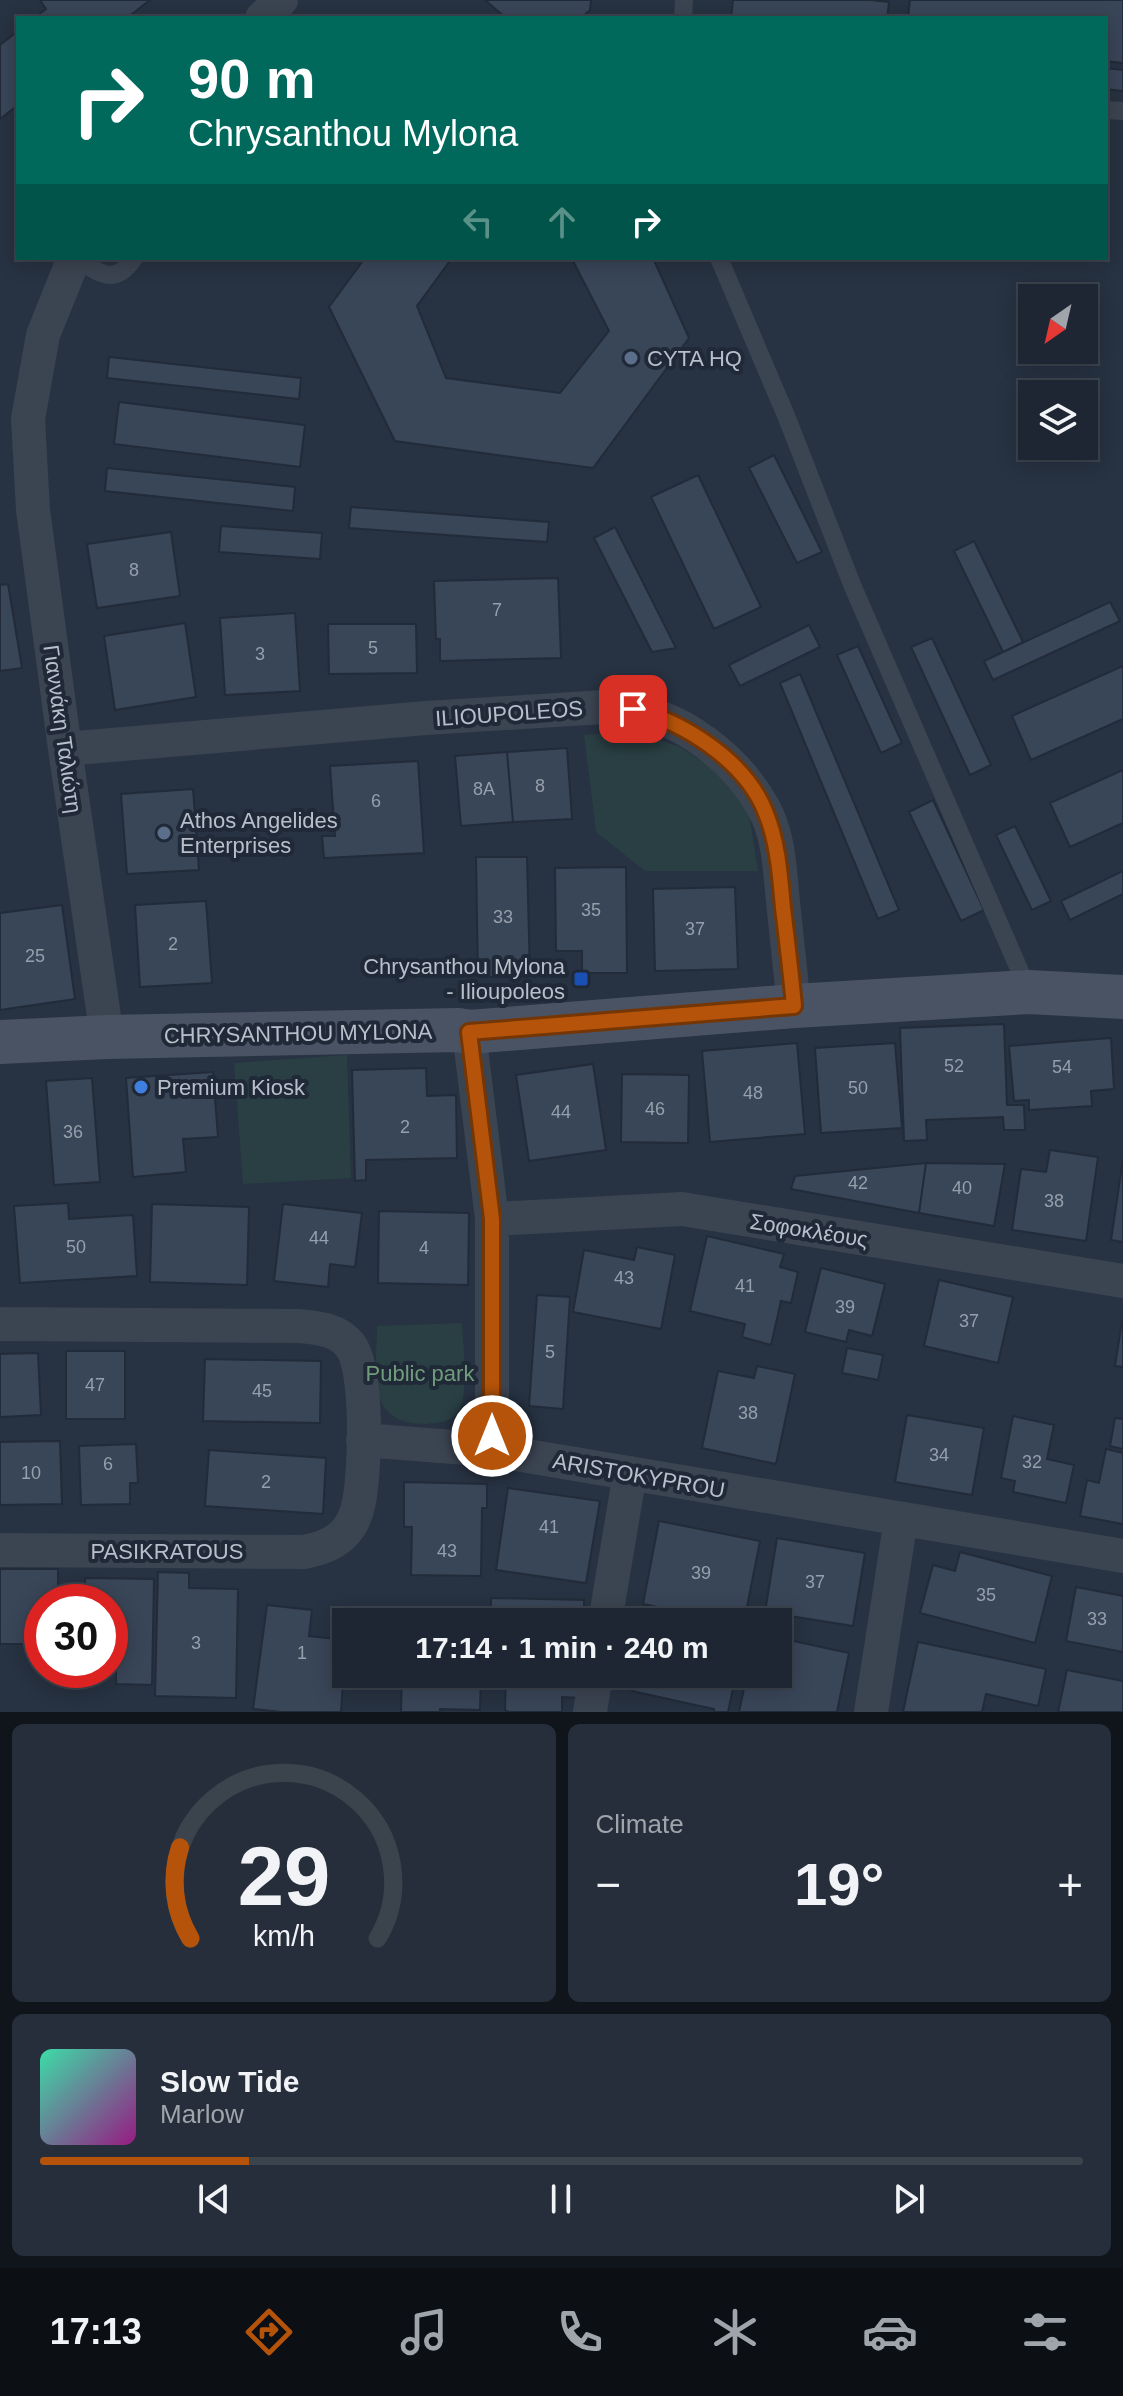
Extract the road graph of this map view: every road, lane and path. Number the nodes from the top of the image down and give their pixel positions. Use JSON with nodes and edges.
{"nodes":[{"id":1,"x":73,"y":260,"type":"edge"},
{"id":2,"x":78,"y":260,"type":"edge"},
{"id":3,"x":132,"y":260,"type":"edge"},
{"id":4,"x":720,"y":260,"type":"edge"},
{"id":5,"x":65,"y":749,"type":"junction"},
{"id":6,"x":1029,"y":992,"type":"junction"},
{"id":7,"x":1123,"y":997,"type":"edge"},
{"id":8,"x":794,"y":1006,"type":"junction"},
{"id":9,"x":469,"y":1032,"type":"junction"},
{"id":10,"x":107,"y":1037,"type":"junction"},
{"id":11,"x":0,"y":1042,"type":"edge"},
{"id":12,"x":492,"y":1219,"type":"junction"},
{"id":13,"x":1123,"y":1281,"type":"edge"},
{"id":14,"x":0,"y":1324,"type":"edge"},
{"id":15,"x":363,"y":1440,"type":"junction"},
{"id":16,"x":492,"y":1450,"type":"junction"},
{"id":17,"x":630,"y":1473,"type":"junction"},
{"id":18,"x":901,"y":1519,"type":"junction"},
{"id":19,"x":0,"y":1550,"type":"edge"},
{"id":20,"x":1123,"y":1556,"type":"edge"},
{"id":21,"x":607,"y":1608,"type":"edge"},
{"id":22,"x":594,"y":1688,"type":"edge"},
{"id":23,"x":590,"y":1712,"type":"edge"},
{"id":24,"x":871,"y":1712,"type":"edge"}],
"edges":[{"from":1,"to":5,"type":"street","name":"Γιαννάκη Ταλιώτη"},
{"from":2,"to":3,"type":"lane"},
{"from":4,"to":6,"type":"lane"},
{"from":5,"to":8,"type":"street","name":"ILIOUPOLEOS"},
{"from":5,"to":10,"type":"street","name":"Γιαννάκη Ταλιώτη"},
{"from":6,"to":7,"type":"street","name":"CHRYSANTHOU MYLONA"},
{"from":6,"to":8,"type":"street","name":"CHRYSANTHOU MYLONA"},
{"from":8,"to":9,"type":"street","name":"CHRYSANTHOU MYLONA"},
{"from":9,"to":10,"type":"street","name":"CHRYSANTHOU MYLONA"},
{"from":9,"to":12,"type":"street"},
{"from":10,"to":11,"type":"street","name":"CHRYSANTHOU MYLONA"},
{"from":12,"to":13,"type":"street","name":"Σοφοκλέους"},
{"from":12,"to":16,"type":"street"},
{"from":14,"to":15,"type":"street"},
{"from":15,"to":16,"type":"street","name":"ARISTOKYPROU"},
{"from":15,"to":19,"type":"street","name":"PASIKRATOUS"},
{"from":16,"to":17,"type":"street","name":"ARISTOKYPROU"},
{"from":17,"to":18,"type":"street","name":"ARISTOKYPROU"},
{"from":17,"to":21,"type":"street"},
{"from":18,"to":20,"type":"street","name":"ARISTOKYPROU"},
{"from":18,"to":24,"type":"street"},
{"from":22,"to":23,"type":"street"}]}
